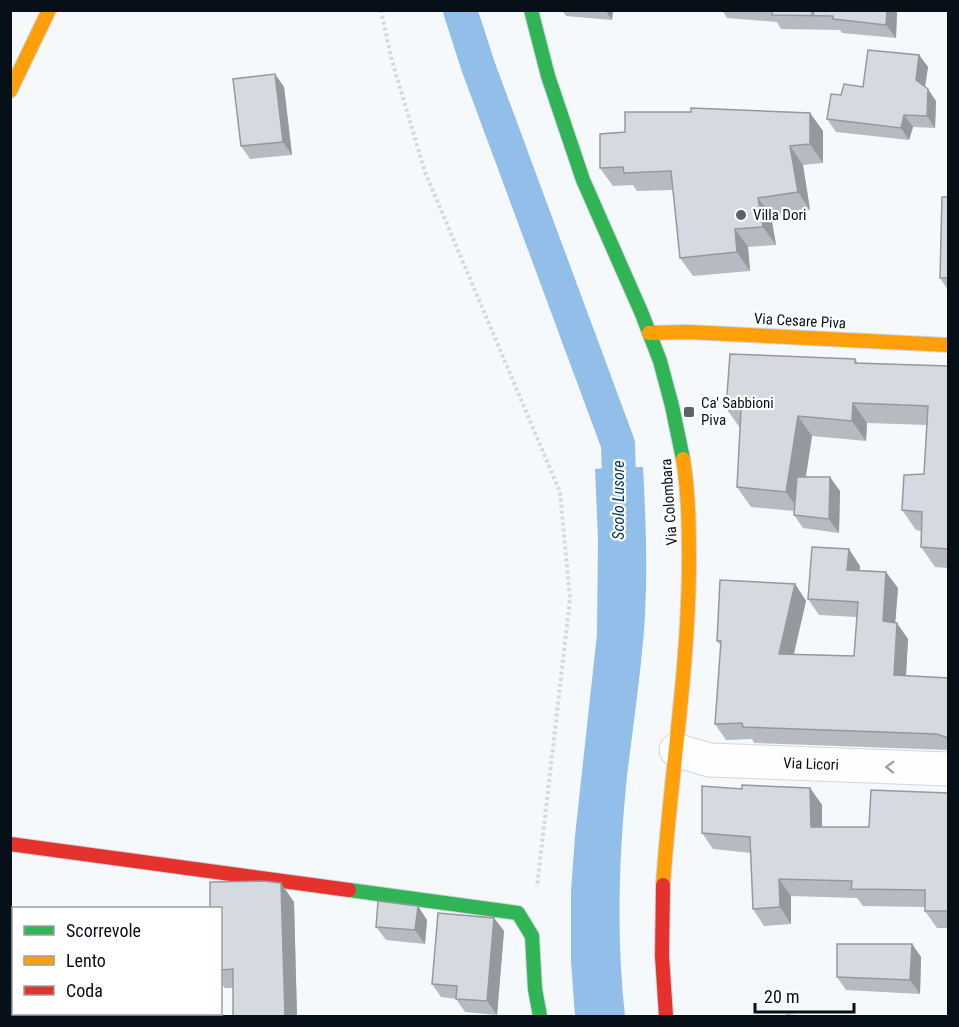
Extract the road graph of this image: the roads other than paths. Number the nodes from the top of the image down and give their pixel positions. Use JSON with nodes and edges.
{"nodes":[{"id":1,"x":49,"y":10,"type":"edge"},
{"id":2,"x":531,"y":10,"type":"edge"},
{"id":3,"x":10,"y":90,"type":"edge"},
{"id":4,"x":650,"y":333,"type":"junction"},
{"id":5,"x":948,"y":345,"type":"edge"},
{"id":6,"x":676,"y":750,"type":"junction"},
{"id":7,"x":948,"y":769,"type":"edge"},
{"id":8,"x":10,"y":844,"type":"edge"},
{"id":9,"x":540,"y":1017,"type":"edge"},
{"id":10,"x":666,"y":1017,"type":"edge"}],
"edges":[{"from":1,"to":3,"type":"street"},
{"from":2,"to":4,"type":"street","name":"Via Colombara"},
{"from":4,"to":5,"type":"street","name":"Via Cesare Piva"},
{"from":4,"to":6,"type":"street","name":"Via Colombara"},
{"from":7,"to":6,"type":"street","name":"Via Licori","one_way":true},
{"from":6,"to":10,"type":"street","name":"Via Colombara"},
{"from":8,"to":9,"type":"street"}]}
